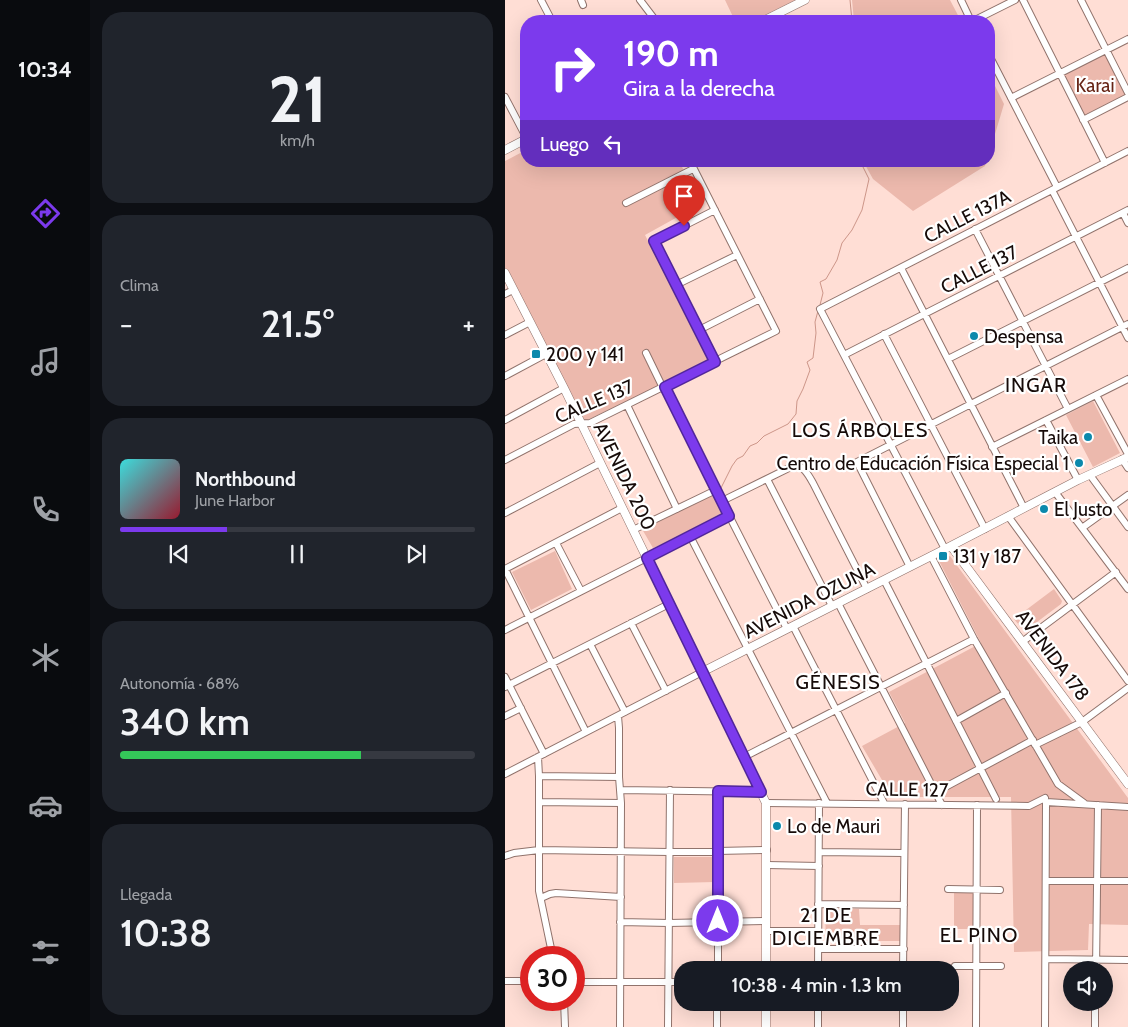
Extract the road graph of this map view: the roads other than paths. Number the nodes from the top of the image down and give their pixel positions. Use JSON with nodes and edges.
{"nodes":[{"id":1,"x":639,"y":0,"type":"edge"},
{"id":2,"x":805,"y":0,"type":"edge"},
{"id":3,"x":961,"y":0,"type":"edge"},
{"id":4,"x":1023,"y":0,"type":"edge"},
{"id":5,"x":1081,"y":0,"type":"edge"},
{"id":6,"x":544,"y":1,"type":"edge"},
{"id":7,"x":1012,"y":1,"type":"edge"},
{"id":8,"x":550,"y":15,"type":"edge"},
{"id":9,"x":651,"y":15,"type":"edge"},
{"id":10,"x":775,"y":15,"type":"edge"},
{"id":11,"x":969,"y":15,"type":"edge"},
{"id":12,"x":984,"y":15,"type":"edge"},
{"id":13,"x":1128,"y":39,"type":"edge"},
{"id":14,"x":1106,"y":50,"type":"junction"},
{"id":15,"x":995,"y":67,"type":"edge"},
{"id":16,"x":1060,"y":74,"type":"junction"},
{"id":17,"x":1128,"y":93,"type":"edge"},
{"id":18,"x":505,"y":97,"type":"edge"},
{"id":19,"x":1128,"y":97,"type":"edge"},
{"id":20,"x":1011,"y":98,"type":"junction"},
{"id":21,"x":1083,"y":120,"type":"junction"},
{"id":22,"x":520,"y":126,"type":"edge"},
{"id":23,"x":520,"y":141,"type":"edge"},
{"id":24,"x":505,"y":150,"type":"edge"},
{"id":25,"x":1127,"y":154,"type":"edge"},
{"id":26,"x":1105,"y":163,"type":"junction"},
{"id":27,"x":693,"y":169,"type":"joint"},
{"id":28,"x":1055,"y":189,"type":"junction"},
{"id":29,"x":627,"y":204,"type":"dead end"},
{"id":30,"x":715,"y":210,"type":"junction"},
{"id":31,"x":1125,"y":212,"type":"edge"},
{"id":32,"x":1128,"y":223,"type":"edge"},
{"id":33,"x":975,"y":229,"type":"junction"},
{"id":34,"x":1076,"y":237,"type":"junction"},
{"id":35,"x":737,"y":255,"type":"junction"},
{"id":36,"x":901,"y":268,"type":"junction"},
{"id":37,"x":1128,"y":268,"type":"edge"},
{"id":38,"x":505,"y":273,"type":"edge"},
{"id":39,"x":999,"y":276,"type":"junction"},
{"id":40,"x":1099,"y":282,"type":"junction"},
{"id":41,"x":676,"y":285,"type":"junction"},
{"id":42,"x":513,"y":290,"type":"junction"},
{"id":43,"x":505,"y":294,"type":"edge"},
{"id":44,"x":760,"y":299,"type":"junction"},
{"id":45,"x":925,"y":314,"type":"junction"},
{"id":46,"x":530,"y":322,"type":"junction"},
{"id":47,"x":1023,"y":322,"type":"junction"},
{"id":48,"x":1125,"y":325,"type":"edge"},
{"id":49,"x":699,"y":330,"type":"junction"},
{"id":50,"x":884,"y":334,"type":"junction"},
{"id":51,"x":505,"y":335,"type":"edge"},
{"id":52,"x":1128,"y":338,"type":"edge"},
{"id":53,"x":646,"y":353,"type":"dead end"},
{"id":54,"x":546,"y":354,"type":"junction"},
{"id":55,"x":844,"y":354,"type":"junction"},
{"id":56,"x":948,"y":359,"type":"junction"},
{"id":57,"x":715,"y":362,"type":"junction"},
{"id":58,"x":1045,"y":366,"type":"junction"},
{"id":59,"x":505,"y":376,"type":"edge"},
{"id":60,"x":1128,"y":379,"type":"edge"},
{"id":61,"x":664,"y":387,"type":"junction"},
{"id":62,"x":564,"y":388,"type":"junction"},
{"id":63,"x":1095,"y":395,"type":"junction"},
{"id":64,"x":971,"y":404,"type":"junction"},
{"id":65,"x":627,"y":405,"type":"junction"},
{"id":66,"x":1067,"y":409,"type":"junction"},
{"id":67,"x":505,"y":420,"type":"edge"},
{"id":68,"x":1046,"y":420,"type":"junction"},
{"id":69,"x":581,"y":424,"type":"junction"},
{"id":70,"x":931,"y":425,"type":"junction"},
{"id":71,"x":891,"y":445,"type":"junction"},
{"id":72,"x":992,"y":447,"type":"junction"},
{"id":73,"x":1126,"y":457,"type":"edge"},
{"id":74,"x":505,"y":460,"type":"edge"},
{"id":75,"x":600,"y":463,"type":"junction"},
{"id":76,"x":1128,"y":468,"type":"edge"},
{"id":77,"x":1090,"y":475,"type":"junction"},
{"id":78,"x":767,"y":479,"type":"junction"},
{"id":79,"x":1078,"y":480,"type":"junction"},
{"id":80,"x":716,"y":490,"type":"junction"},
{"id":81,"x":1055,"y":492,"type":"junction"},
{"id":82,"x":1128,"y":495,"type":"edge"},
{"id":83,"x":722,"y":501,"type":"junction"},
{"id":84,"x":1113,"y":506,"type":"junction"},
{"id":85,"x":622,"y":508,"type":"junction"},
{"id":86,"x":1024,"y":508,"type":"junction"},
{"id":87,"x":677,"y":509,"type":"junction"},
{"id":88,"x":505,"y":513,"type":"edge"},
{"id":89,"x":729,"y":516,"type":"junction"},
{"id":90,"x":1009,"y":516,"type":"junction"},
{"id":91,"x":1128,"y":527,"type":"edge"},
{"id":92,"x":1082,"y":528,"type":"junction"},
{"id":93,"x":985,"y":529,"type":"junction"},
{"id":94,"x":633,"y":530,"type":"junction"},
{"id":95,"x":690,"y":536,"type":"junction"},
{"id":96,"x":556,"y":543,"type":"junction"},
{"id":97,"x":948,"y":548,"type":"junction"},
{"id":98,"x":931,"y":556,"type":"junction"},
{"id":99,"x":647,"y":558,"type":"junction"},
{"id":100,"x":910,"y":567,"type":"junction"},
{"id":101,"x":505,"y":569,"type":"edge"},
{"id":102,"x":1115,"y":572,"type":"junction"},
{"id":103,"x":884,"y":580,"type":"junction"},
{"id":104,"x":867,"y":588,"type":"junction"},
{"id":105,"x":1128,"y":589,"type":"edge"},
{"id":106,"x":581,"y":592,"type":"junction"},
{"id":107,"x":669,"y":604,"type":"junction"},
{"id":108,"x":1073,"y":604,"type":"junction"},
{"id":109,"x":835,"y":605,"type":"junction"},
{"id":110,"x":529,"y":618,"type":"junction"},
{"id":111,"x":631,"y":623,"type":"junction"},
{"id":112,"x":790,"y":627,"type":"junction"},
{"id":113,"x":505,"y":630,"type":"edge"},
{"id":114,"x":974,"y":639,"type":"junction"},
{"id":115,"x":1022,"y":642,"type":"junction"},
{"id":116,"x":590,"y":644,"type":"junction"},
{"id":117,"x":748,"y":648,"type":"junction"},
{"id":118,"x":552,"y":663,"type":"junction"},
{"id":119,"x":927,"y":663,"type":"junction"},
{"id":120,"x":702,"y":672,"type":"junction"},
{"id":121,"x":505,"y":677,"type":"edge"},
{"id":122,"x":1128,"y":681,"type":"edge"},
{"id":123,"x":507,"y":686,"type":"edge"},
{"id":124,"x":881,"y":687,"type":"junction"},
{"id":125,"x":1128,"y":688,"type":"edge"},
{"id":126,"x":666,"y":691,"type":"junction"},
{"id":127,"x":1006,"y":694,"type":"junction"},
{"id":128,"x":521,"y":708,"type":"junction"},
{"id":129,"x":836,"y":710,"type":"junction"},
{"id":130,"x":625,"y":712,"type":"junction"},
{"id":131,"x":505,"y":716,"type":"edge"},
{"id":132,"x":618,"y":716,"type":"junction"},
{"id":133,"x":956,"y":721,"type":"junction"},
{"id":134,"x":1082,"y":722,"type":"junction"},
{"id":135,"x":586,"y":732,"type":"junction"},
{"id":136,"x":791,"y":733,"type":"junction"},
{"id":137,"x":1034,"y":743,"type":"junction"},
{"id":138,"x":541,"y":756,"type":"junction"},
{"id":139,"x":744,"y":757,"type":"junction"},
{"id":140,"x":981,"y":768,"type":"junction"},
{"id":141,"x":505,"y":774,"type":"edge"},
{"id":142,"x":539,"y":776,"type":"junction"},
{"id":143,"x":619,"y":777,"type":"junction"},
{"id":144,"x":1128,"y":784,"type":"edge"},
{"id":145,"x":621,"y":790,"type":"junction"},
{"id":146,"x":670,"y":790,"type":"junction"},
{"id":147,"x":718,"y":791,"type":"junction"},
{"id":148,"x":761,"y":792,"type":"junction"},
{"id":149,"x":936,"y":792,"type":"junction"},
{"id":150,"x":1045,"y":798,"type":"dead end"},
{"id":151,"x":996,"y":799,"type":"dead end"},
{"id":152,"x":539,"y":802,"type":"junction"},
{"id":153,"x":819,"y":802,"type":"junction"},
{"id":154,"x":621,"y":803,"type":"junction"},
{"id":155,"x":766,"y":803,"type":"junction"},
{"id":156,"x":827,"y":803,"type":"junction"},
{"id":157,"x":884,"y":803,"type":"junction"},
{"id":158,"x":905,"y":804,"type":"junction"},
{"id":159,"x":1086,"y":804,"type":"junction"},
{"id":160,"x":942,"y":805,"type":"junction"},
{"id":161,"x":977,"y":805,"type":"junction"},
{"id":162,"x":1098,"y":805,"type":"junction"},
{"id":163,"x":1128,"y":807,"type":"edge"},
{"id":164,"x":539,"y":850,"type":"junction"},
{"id":165,"x":718,"y":850,"type":"junction"},
{"id":166,"x":767,"y":850,"type":"junction"},
{"id":167,"x":621,"y":851,"type":"junction"},
{"id":168,"x":669,"y":852,"type":"junction"},
{"id":169,"x":819,"y":852,"type":"junction"},
{"id":170,"x":905,"y":853,"type":"junction"},
{"id":171,"x":505,"y":856,"type":"edge"},
{"id":172,"x":767,"y":865,"type":"junction"},
{"id":173,"x":819,"y":866,"type":"junction"},
{"id":174,"x":1046,"y":881,"type":"junction"},
{"id":175,"x":1097,"y":881,"type":"junction"},
{"id":176,"x":1128,"y":881,"type":"edge"},
{"id":177,"x":949,"y":889,"type":"dead end"},
{"id":178,"x":977,"y":889,"type":"junction"},
{"id":179,"x":1000,"y":890,"type":"dead end"},
{"id":180,"x":621,"y":897,"type":"junction"},
{"id":181,"x":541,"y":898,"type":"junction"},
{"id":182,"x":818,"y":904,"type":"junction"},
{"id":183,"x":904,"y":905,"type":"junction"},
{"id":184,"x":718,"y":921,"type":"junction"},
{"id":185,"x":767,"y":921,"type":"junction"},
{"id":186,"x":620,"y":922,"type":"junction"},
{"id":187,"x":669,"y":923,"type":"junction"},
{"id":188,"x":767,"y":931,"type":"junction"},
{"id":189,"x":818,"y":931,"type":"junction"},
{"id":190,"x":551,"y":946,"type":"edge"},
{"id":191,"x":818,"y":948,"type":"junction"},
{"id":192,"x":903,"y":949,"type":"junction"},
{"id":193,"x":1046,"y":959,"type":"junction"},
{"id":194,"x":1096,"y":960,"type":"junction"},
{"id":195,"x":1128,"y":960,"type":"edge"},
{"id":196,"x":718,"y":961,"type":"edge"},
{"id":197,"x":766,"y":961,"type":"edge"},
{"id":198,"x":818,"y":961,"type":"edge"},
{"id":199,"x":903,"y":961,"type":"edge"},
{"id":200,"x":959,"y":966,"type":"edge"},
{"id":201,"x":976,"y":966,"type":"junction"},
{"id":202,"x":1001,"y":966,"type":"dead end"},
{"id":203,"x":505,"y":981,"type":"edge"},
{"id":204,"x":520,"y":982,"type":"edge"},
{"id":205,"x":585,"y":982,"type":"edge"},
{"id":206,"x":620,"y":982,"type":"junction"},
{"id":207,"x":669,"y":982,"type":"junction"},
{"id":208,"x":674,"y":982,"type":"edge"},
{"id":209,"x":564,"y":1011,"type":"edge"},
{"id":210,"x":717,"y":1011,"type":"edge"},
{"id":211,"x":766,"y":1011,"type":"edge"},
{"id":212,"x":818,"y":1011,"type":"edge"},
{"id":213,"x":903,"y":1011,"type":"edge"},
{"id":214,"x":1095,"y":1011,"type":"edge"},
{"id":215,"x":565,"y":1027,"type":"edge"},
{"id":216,"x":620,"y":1027,"type":"edge"},
{"id":217,"x":668,"y":1027,"type":"edge"},
{"id":218,"x":717,"y":1027,"type":"edge"},
{"id":219,"x":766,"y":1027,"type":"edge"},
{"id":220,"x":818,"y":1027,"type":"edge"},
{"id":221,"x":903,"y":1027,"type":"edge"},
{"id":222,"x":976,"y":1027,"type":"edge"},
{"id":223,"x":1045,"y":1027,"type":"edge"},
{"id":224,"x":1095,"y":1027,"type":"edge"}],
"edges":[{"from":1,"to":9,"type":"street"},
{"from":2,"to":10,"type":"main road"},
{"from":3,"to":11,"type":"street"},
{"from":4,"to":16,"type":"street"},
{"from":5,"to":14,"type":"street"},
{"from":6,"to":8,"type":"street"},
{"from":7,"to":12,"type":"street"},
{"from":13,"to":14,"type":"street"},
{"from":14,"to":16,"type":"street"},
{"from":14,"to":17,"type":"street"},
{"from":15,"to":20,"type":"street"},
{"from":16,"to":20,"type":"street"},
{"from":16,"to":21,"type":"street"},
{"from":18,"to":22,"type":"street"},
{"from":19,"to":21,"type":"street"},
{"from":20,"to":28,"type":"street"},
{"from":21,"to":26,"type":"street"},
{"from":23,"to":24,"type":"main road"},
{"from":25,"to":26,"type":"street","name":"CALLE 137A"},
{"from":26,"to":28,"type":"street","name":"CALLE 137A"},
{"from":27,"to":29,"type":"street"},
{"from":27,"to":30,"type":"street"},
{"from":28,"to":33,"type":"street","name":"CALLE 137A"},
{"from":28,"to":34,"type":"street"},
{"from":30,"to":35,"type":"street"},
{"from":30,"to":41,"type":"street"},
{"from":31,"to":32,"type":"street"},
{"from":31,"to":34,"type":"street","name":"CALLE 137"},
{"from":33,"to":36,"type":"street","name":"CALLE 137A"},
{"from":33,"to":39,"type":"street"},
{"from":34,"to":39,"type":"street","name":"CALLE 137"},
{"from":34,"to":40,"type":"street"},
{"from":35,"to":41,"type":"street"},
{"from":35,"to":44,"type":"street"},
{"from":36,"to":45,"type":"street"},
{"from":36,"to":55,"type":"street","name":"CALLE 137A"},
{"from":37,"to":40,"type":"street"},
{"from":38,"to":42,"type":"main road","name":"AVENIDA 200"},
{"from":39,"to":45,"type":"street","name":"CALLE 137"},
{"from":39,"to":47,"type":"street"},
{"from":40,"to":47,"type":"street"},
{"from":40,"to":48,"type":"street"},
{"from":41,"to":49,"type":"street"},
{"from":42,"to":43,"type":"street"},
{"from":42,"to":46,"type":"main road","name":"AVENIDA 200"},
{"from":44,"to":49,"type":"street"},
{"from":44,"to":57,"type":"street","name":"CALLE 137"},
{"from":45,"to":50,"type":"street","name":"CALLE 137"},
{"from":45,"to":56,"type":"street"},
{"from":46,"to":51,"type":"street"},
{"from":46,"to":54,"type":"main road","name":"AVENIDA 200"},
{"from":47,"to":56,"type":"street"},
{"from":47,"to":58,"type":"street"},
{"from":48,"to":52,"type":"street"},
{"from":48,"to":58,"type":"street"},
{"from":49,"to":57,"type":"street"},
{"from":50,"to":55,"type":"street","name":"CALLE 137"},
{"from":50,"to":70,"type":"street"},
{"from":53,"to":61,"type":"street"},
{"from":54,"to":59,"type":"street"},
{"from":54,"to":62,"type":"main road","name":"AVENIDA 200"},
{"from":55,"to":71,"type":"street"},
{"from":56,"to":64,"type":"street"},
{"from":57,"to":61,"type":"street","name":"CALLE 137"},
{"from":58,"to":64,"type":"street"},
{"from":58,"to":66,"type":"street"},
{"from":60,"to":63,"type":"street"},
{"from":61,"to":65,"type":"street","name":"CALLE 137"},
{"from":61,"to":80,"type":"street"},
{"from":62,"to":67,"type":"street"},
{"from":62,"to":69,"type":"main road","name":"AVENIDA 200"},
{"from":63,"to":66,"type":"street"},
{"from":63,"to":73,"type":"street"},
{"from":64,"to":70,"type":"street"},
{"from":64,"to":72,"type":"street"},
{"from":65,"to":69,"type":"street","name":"CALLE 137"},
{"from":65,"to":87,"type":"street"},
{"from":66,"to":68,"type":"street"},
{"from":68,"to":72,"type":"street"},
{"from":68,"to":79,"type":"street"},
{"from":69,"to":74,"type":"street","name":"CALLE 137"},
{"from":69,"to":75,"type":"main road","name":"AVENIDA 200"},
{"from":70,"to":71,"type":"street"},
{"from":70,"to":93,"type":"street"},
{"from":71,"to":97,"type":"street"},
{"from":71,"to":100,"type":"street"},
{"from":72,"to":86,"type":"street"},
{"from":73,"to":76,"type":"street"},
{"from":73,"to":77,"type":"main road","name":"AVENIDA OZUNA"},
{"from":75,"to":85,"type":"main road","name":"AVENIDA 200"},
{"from":75,"to":88,"type":"street"},
{"from":77,"to":79,"type":"main road","name":"AVENIDA OZUNA"},
{"from":77,"to":84,"type":"street"},
{"from":78,"to":83,"type":"street"},
{"from":78,"to":104,"type":"street"},
{"from":78,"to":109,"type":"street"},
{"from":79,"to":81,"type":"main road","name":"AVENIDA OZUNA"},
{"from":80,"to":83,"type":"street"},
{"from":80,"to":87,"type":"street"},
{"from":81,"to":86,"type":"main road","name":"AVENIDA OZUNA"},
{"from":81,"to":92,"type":"street"},
{"from":82,"to":84,"type":"street"},
{"from":83,"to":89,"type":"street"},
{"from":84,"to":91,"type":"street"},
{"from":84,"to":92,"type":"street"},
{"from":85,"to":94,"type":"main road","name":"AVENIDA 200"},
{"from":85,"to":96,"type":"street"},
{"from":86,"to":90,"type":"main road","name":"AVENIDA OZUNA"},
{"from":87,"to":94,"type":"street"},
{"from":89,"to":95,"type":"street"},
{"from":89,"to":112,"type":"street"},
{"from":90,"to":93,"type":"main road","name":"AVENIDA OZUNA"},
{"from":90,"to":108,"type":"street"},
{"from":92,"to":102,"type":"street"},
{"from":93,"to":97,"type":"main road","name":"AVENIDA OZUNA"},
{"from":94,"to":99,"type":"main road","name":"AVENIDA 200"},
{"from":95,"to":99,"type":"street"},
{"from":95,"to":117,"type":"street"},
{"from":96,"to":101,"type":"street"},
{"from":96,"to":106,"type":"street"},
{"from":97,"to":98,"type":"main road","name":"AVENIDA OZUNA"},
{"from":97,"to":115,"type":"main road","name":"AVENIDA 178"},
{"from":98,"to":100,"type":"main road","name":"AVENIDA OZUNA"},
{"from":98,"to":114,"type":"street"},
{"from":99,"to":106,"type":"street"},
{"from":99,"to":107,"type":"main road","name":"AVENIDA 200"},
{"from":100,"to":103,"type":"main road","name":"AVENIDA OZUNA"},
{"from":101,"to":110,"type":"street"},
{"from":102,"to":105,"type":"street"},
{"from":102,"to":108,"type":"street"},
{"from":103,"to":104,"type":"main road","name":"AVENIDA OZUNA"},
{"from":103,"to":119,"type":"street"},
{"from":104,"to":109,"type":"main road","name":"AVENIDA OZUNA"},
{"from":106,"to":110,"type":"street"},
{"from":107,"to":111,"type":"street"},
{"from":107,"to":120,"type":"main road","name":"AVENIDA 200"},
{"from":108,"to":115,"type":"street"},
{"from":108,"to":122,"type":"street"},
{"from":109,"to":112,"type":"main road","name":"AVENIDA OZUNA"},
{"from":109,"to":124,"type":"street"},
{"from":110,"to":113,"type":"street"},
{"from":110,"to":118,"type":"street"},
{"from":111,"to":116,"type":"street"},
{"from":111,"to":126,"type":"street"},
{"from":112,"to":117,"type":"main road","name":"AVENIDA OZUNA"},
{"from":112,"to":129,"type":"street"},
{"from":114,"to":119,"type":"street"},
{"from":114,"to":127,"type":"street"},
{"from":115,"to":134,"type":"main road","name":"AVENIDA 178"},
{"from":116,"to":118,"type":"street"},
{"from":116,"to":130,"type":"street"},
{"from":117,"to":120,"type":"main road","name":"AVENIDA OZUNA"},
{"from":117,"to":136,"type":"street"},
{"from":118,"to":123,"type":"street"},
{"from":118,"to":135,"type":"street"},
{"from":119,"to":124,"type":"street"},
{"from":119,"to":133,"type":"street"},
{"from":120,"to":126,"type":"street","name":"AVENIDA OZUNA"},
{"from":120,"to":139,"type":"main road","name":"AVENIDA 200"},
{"from":121,"to":123,"type":"street"},
{"from":123,"to":128,"type":"street"},
{"from":124,"to":129,"type":"street"},
{"from":124,"to":149,"type":"street"},
{"from":125,"to":134,"type":"street"},
{"from":126,"to":130,"type":"street","name":"AVENIDA OZUNA"},
{"from":127,"to":133,"type":"street"},
{"from":127,"to":137,"type":"street"},
{"from":128,"to":131,"type":"street"},
{"from":128,"to":138,"type":"street"},
{"from":129,"to":136,"type":"street"},
{"from":129,"to":157,"type":"street"},
{"from":130,"to":132,"type":"street","name":"AVENIDA OZUNA"},
{"from":132,"to":135,"type":"street","name":"AVENIDA OZUNA"},
{"from":132,"to":143,"type":"street"},
{"from":133,"to":140,"type":"street"},
{"from":134,"to":137,"type":"street"},
{"from":134,"to":144,"type":"main road","name":"AVENIDA 178"},
{"from":135,"to":138,"type":"street","name":"AVENIDA OZUNA"},
{"from":136,"to":139,"type":"street"},
{"from":136,"to":156,"type":"street"},
{"from":137,"to":140,"type":"street"},
{"from":137,"to":159,"type":"street"},
{"from":138,"to":141,"type":"street","name":"AVENIDA OZUNA"},
{"from":138,"to":142,"type":"street"},
{"from":139,"to":148,"type":"main road","name":"AVENIDA 200"},
{"from":140,"to":149,"type":"street"},
{"from":140,"to":151,"type":"street"},
{"from":142,"to":143,"type":"street"},
{"from":142,"to":152,"type":"street"},
{"from":143,"to":145,"type":"street"},
{"from":145,"to":146,"type":"street"},
{"from":145,"to":154,"type":"street"},
{"from":146,"to":147,"type":"street"},
{"from":146,"to":168,"type":"street"},
{"from":147,"to":148,"type":"street"},
{"from":147,"to":165,"type":"street"},
{"from":148,"to":155,"type":"main road","name":"AVENIDA 200"},
{"from":149,"to":160,"type":"street"},
{"from":150,"to":161,"type":"street","name":"CALLE 127"},
{"from":152,"to":154,"type":"street"},
{"from":152,"to":164,"type":"street"},
{"from":153,"to":155,"type":"street","name":"CALLE 127"},
{"from":153,"to":156,"type":"street","name":"CALLE 127"},
{"from":153,"to":169,"type":"street"},
{"from":154,"to":167,"type":"street"},
{"from":155,"to":166,"type":"main road"},
{"from":156,"to":157,"type":"street","name":"CALLE 127"},
{"from":157,"to":158,"type":"street","name":"CALLE 127"},
{"from":158,"to":160,"type":"street","name":"CALLE 127"},
{"from":158,"to":170,"type":"street"},
{"from":159,"to":162,"type":"street"},
{"from":159,"to":174,"type":"street"},
{"from":160,"to":161,"type":"street","name":"CALLE 127"},
{"from":161,"to":178,"type":"street"},
{"from":162,"to":163,"type":"street"},
{"from":162,"to":175,"type":"street"},
{"from":164,"to":167,"type":"street"},
{"from":164,"to":171,"type":"street"},
{"from":164,"to":181,"type":"street"},
{"from":165,"to":166,"type":"street"},
{"from":165,"to":168,"type":"street"},
{"from":165,"to":184,"type":"street"},
{"from":166,"to":172,"type":"main road"},
{"from":167,"to":168,"type":"street"},
{"from":167,"to":180,"type":"street"},
{"from":168,"to":187,"type":"street"},
{"from":169,"to":170,"type":"street"},
{"from":169,"to":173,"type":"street"},
{"from":170,"to":183,"type":"street"},
{"from":172,"to":173,"type":"street"},
{"from":172,"to":185,"type":"main road"},
{"from":173,"to":182,"type":"street"},
{"from":174,"to":175,"type":"street"},
{"from":174,"to":193,"type":"street"},
{"from":175,"to":176,"type":"street"},
{"from":175,"to":194,"type":"street"},
{"from":177,"to":178,"type":"street"},
{"from":178,"to":179,"type":"street"},
{"from":178,"to":201,"type":"street"},
{"from":180,"to":181,"type":"street"},
{"from":180,"to":186,"type":"street"},
{"from":181,"to":190,"type":"street"},
{"from":182,"to":183,"type":"street"},
{"from":182,"to":189,"type":"street"},
{"from":183,"to":192,"type":"street"},
{"from":184,"to":185,"type":"street"},
{"from":184,"to":187,"type":"street"},
{"from":184,"to":196,"type":"street"},
{"from":185,"to":188,"type":"main road"},
{"from":186,"to":187,"type":"street"},
{"from":186,"to":206,"type":"street"},
{"from":187,"to":207,"type":"street"},
{"from":188,"to":189,"type":"street"},
{"from":188,"to":197,"type":"main road"},
{"from":189,"to":191,"type":"street"},
{"from":191,"to":192,"type":"street"},
{"from":191,"to":198,"type":"street"},
{"from":192,"to":199,"type":"street"},
{"from":193,"to":194,"type":"street"},
{"from":193,"to":223,"type":"street"},
{"from":194,"to":195,"type":"street"},
{"from":200,"to":201,"type":"street"},
{"from":201,"to":202,"type":"street"},
{"from":201,"to":222,"type":"street"},
{"from":203,"to":204,"type":"street"},
{"from":205,"to":206,"type":"street"},
{"from":206,"to":207,"type":"street"},
{"from":206,"to":216,"type":"street"},
{"from":207,"to":208,"type":"street"},
{"from":207,"to":217,"type":"street"},
{"from":209,"to":215,"type":"street"},
{"from":210,"to":218,"type":"street"},
{"from":211,"to":219,"type":"main road"},
{"from":212,"to":220,"type":"street"},
{"from":213,"to":221,"type":"street"},
{"from":214,"to":224,"type":"street"}]}
